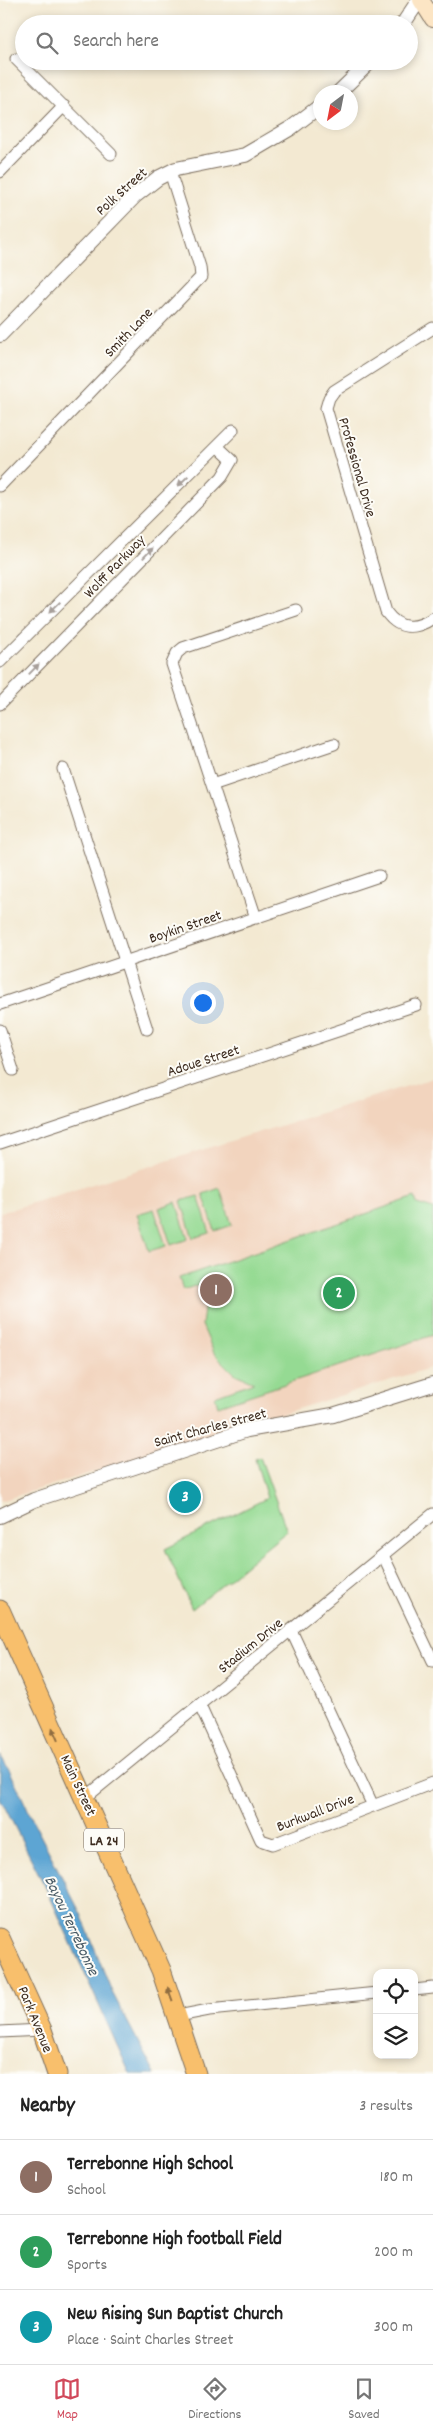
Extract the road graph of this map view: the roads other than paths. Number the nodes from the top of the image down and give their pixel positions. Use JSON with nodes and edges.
{"nodes":[{"id":1,"x":420,"y":0,"type":"edge"},
{"id":2,"x":409,"y":15,"type":"edge"},
{"id":3,"x":433,"y":19,"type":"edge"},
{"id":4,"x":27,"y":70,"type":"edge"},
{"id":5,"x":362,"y":70,"type":"edge"},
{"id":6,"x":346,"y":85,"type":"edge"},
{"id":7,"x":64,"y":106,"type":"junction"},
{"id":8,"x":313,"y":111,"type":"edge"},
{"id":9,"x":111,"y":154,"type":"dead end"},
{"id":10,"x":0,"y":172,"type":"edge"},
{"id":11,"x":170,"y":172,"type":"junction"},
{"id":12,"x":433,"y":328,"type":"edge"},
{"id":13,"x":0,"y":335,"type":"edge"},
{"id":14,"x":233,"y":430,"type":"dead end"},
{"id":15,"x":217,"y":446,"type":"junction"},
{"id":16,"x":0,"y":486,"type":"edge"},
{"id":17,"x":296,"y":610,"type":"dead end"},
{"id":18,"x":433,"y":618,"type":"edge"},
{"id":19,"x":0,"y":662,"type":"edge"},
{"id":20,"x":0,"y":704,"type":"edge"},
{"id":21,"x":334,"y":744,"type":"dead end"},
{"id":22,"x":63,"y":769,"type":"dead end"},
{"id":23,"x":212,"y":785,"type":"junction"},
{"id":24,"x":379,"y":876,"type":"dead end"},
{"id":25,"x":256,"y":918,"type":"junction"},
{"id":26,"x":124,"y":962,"type":"junction"},
{"id":27,"x":0,"y":1004,"type":"edge"},
{"id":28,"x":416,"y":1005,"type":"dead end"},
{"id":29,"x":0,"y":1030,"type":"edge"},
{"id":30,"x":147,"y":1030,"type":"dead end"},
{"id":31,"x":13,"y":1070,"type":"dead end"},
{"id":32,"x":0,"y":1143,"type":"edge"},
{"id":33,"x":433,"y":1384,"type":"edge"},
{"id":34,"x":433,"y":1514,"type":"edge"},
{"id":35,"x":0,"y":1516,"type":"edge"},
{"id":36,"x":383,"y":1555,"type":"junction"},
{"id":37,"x":0,"y":1610,"type":"edge"},
{"id":38,"x":291,"y":1630,"type":"junction"},
{"id":39,"x":433,"y":1662,"type":"edge"},
{"id":40,"x":200,"y":1706,"type":"junction"},
{"id":41,"x":433,"y":1782,"type":"edge"},
{"id":42,"x":85,"y":1798,"type":"junction"},
{"id":43,"x":372,"y":1806,"type":"junction"},
{"id":44,"x":0,"y":1938,"type":"edge"},
{"id":45,"x":7,"y":1968,"type":"edge"},
{"id":46,"x":433,"y":1988,"type":"edge"},
{"id":47,"x":418,"y":1990,"type":"edge"},
{"id":48,"x":373,"y":1993,"type":"edge"},
{"id":49,"x":178,"y":2016,"type":"junction"},
{"id":50,"x":42,"y":2030,"type":"junction"},
{"id":51,"x":0,"y":2032,"type":"edge"},
{"id":52,"x":57,"y":2074,"type":"edge"},
{"id":53,"x":196,"y":2074,"type":"edge"}],
"edges":[{"from":1,"to":2,"type":"street"},
{"from":1,"to":3,"type":"main road"},
{"from":4,"to":7,"type":"street"},
{"from":5,"to":6,"type":"street"},
{"from":7,"to":9,"type":"street"},
{"from":7,"to":10,"type":"street"},
{"from":8,"to":11,"type":"street","name":"Polk Street"},
{"from":11,"to":13,"type":"street","name":"Polk Street"},
{"from":11,"to":16,"type":"street","name":"Smith Lane"},
{"from":12,"to":18,"type":"street","name":"Professional Drive"},
{"from":14,"to":15,"type":"street"},
{"from":15,"to":19,"type":"street","one_way":true},
{"from":20,"to":15,"type":"street","name":"Wolff Parkway","one_way":true},
{"from":17,"to":23,"type":"street"},
{"from":21,"to":23,"type":"street"},
{"from":22,"to":26,"type":"street"},
{"from":23,"to":25,"type":"street"},
{"from":24,"to":25,"type":"street","name":"Boykin Street"},
{"from":25,"to":26,"type":"street","name":"Boykin Street"},
{"from":26,"to":27,"type":"street","name":"Boykin Street"},
{"from":26,"to":30,"type":"street"},
{"from":28,"to":32,"type":"street","name":"Adoue Street"},
{"from":29,"to":31,"type":"street"},
{"from":33,"to":35,"type":"street","name":"Saint Charles Street"},
{"from":34,"to":36,"type":"street","name":"Stadium Drive"},
{"from":36,"to":38,"type":"street","name":"Stadium Drive"},
{"from":36,"to":39,"type":"street"},
{"from":42,"to":37,"type":"main road","name":"Main Street","number":"LA 24","one_way":true},
{"from":38,"to":40,"type":"street","name":"Stadium Drive"},
{"from":38,"to":43,"type":"street"},
{"from":40,"to":42,"type":"street","name":"Stadium Drive"},
{"from":40,"to":43,"type":"street","name":"Burkwall Drive"},
{"from":41,"to":43,"type":"street","name":"Burkwall Drive"},
{"from":49,"to":42,"type":"main road","name":"Main Street","number":"LA 24","one_way":true},
{"from":44,"to":45,"type":"main road","name":"Park Avenue"},
{"from":45,"to":50,"type":"main road","name":"Park Avenue"},
{"from":46,"to":47,"type":"street"},
{"from":48,"to":49,"type":"street"},
{"from":49,"to":53,"type":"main road","name":"Main Street","number":"LA 24"},
{"from":50,"to":51,"type":"street"},
{"from":50,"to":52,"type":"main road","name":"Park Avenue"}]}
